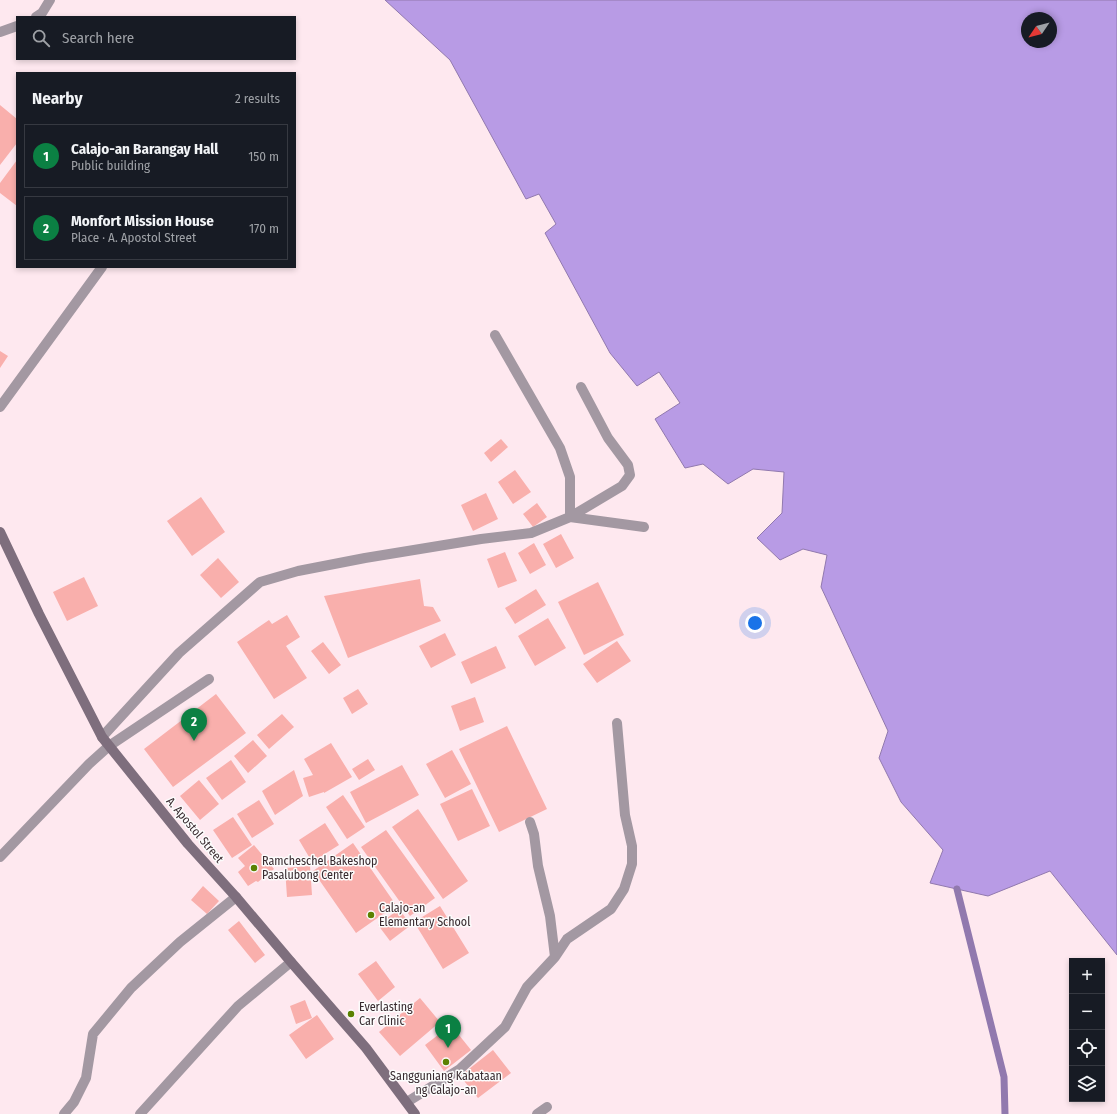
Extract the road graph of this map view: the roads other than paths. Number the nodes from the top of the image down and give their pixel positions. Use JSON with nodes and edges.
{"nodes":[{"id":1,"x":50,"y":0,"type":"edge"},
{"id":2,"x":38,"y":16,"type":"edge"},
{"id":3,"x":16,"y":26,"type":"edge"},
{"id":4,"x":0,"y":32,"type":"edge"},
{"id":5,"x":101,"y":268,"type":"edge"},
{"id":6,"x":495,"y":335,"type":"dead end"},
{"id":7,"x":581,"y":387,"type":"dead end"},
{"id":8,"x":0,"y":407,"type":"edge"},
{"id":9,"x":570,"y":516,"type":"junction"},
{"id":10,"x":644,"y":527,"type":"dead end"},
{"id":11,"x":0,"y":532,"type":"edge"},
{"id":12,"x":209,"y":679,"type":"dead end"},
{"id":13,"x":617,"y":722,"type":"dead end"},
{"id":14,"x":102,"y":737,"type":"junction"},
{"id":15,"x":109,"y":746,"type":"junction"},
{"id":16,"x":530,"y":822,"type":"dead end"},
{"id":17,"x":0,"y":857,"type":"edge"},
{"id":18,"x":236,"y":897,"type":"junction"},
{"id":19,"x":556,"y":957,"type":"junction"},
{"id":20,"x":291,"y":962,"type":"junction"},
{"id":21,"x":407,"y":1102,"type":"junction"},
{"id":22,"x":547,"y":1107,"type":"dead end"},
{"id":23,"x":64,"y":1114,"type":"edge"},
{"id":24,"x":140,"y":1114,"type":"edge"},
{"id":25,"x":415,"y":1114,"type":"edge"},
{"id":26,"x":537,"y":1114,"type":"edge"}],
"edges":[{"from":1,"to":2,"type":"street"},
{"from":3,"to":4,"type":"street"},
{"from":5,"to":8,"type":"street"},
{"from":6,"to":9,"type":"street"},
{"from":7,"to":9,"type":"street"},
{"from":9,"to":10,"type":"street"},
{"from":9,"to":14,"type":"street"},
{"from":11,"to":14,"type":"street","name":"A. Apostol Street"},
{"from":12,"to":15,"type":"street"},
{"from":13,"to":19,"type":"street"},
{"from":14,"to":15,"type":"street","name":"A. Apostol Street"},
{"from":15,"to":17,"type":"street"},
{"from":15,"to":18,"type":"street","name":"A. Apostol Street"},
{"from":16,"to":19,"type":"street"},
{"from":18,"to":20,"type":"street","name":"A. Apostol Street"},
{"from":18,"to":23,"type":"street"},
{"from":19,"to":21,"type":"street"},
{"from":20,"to":21,"type":"street","name":"A. Apostol Street"},
{"from":20,"to":24,"type":"street"},
{"from":21,"to":25,"type":"street","name":"A. Apostol Street"},
{"from":22,"to":26,"type":"street"}]}
